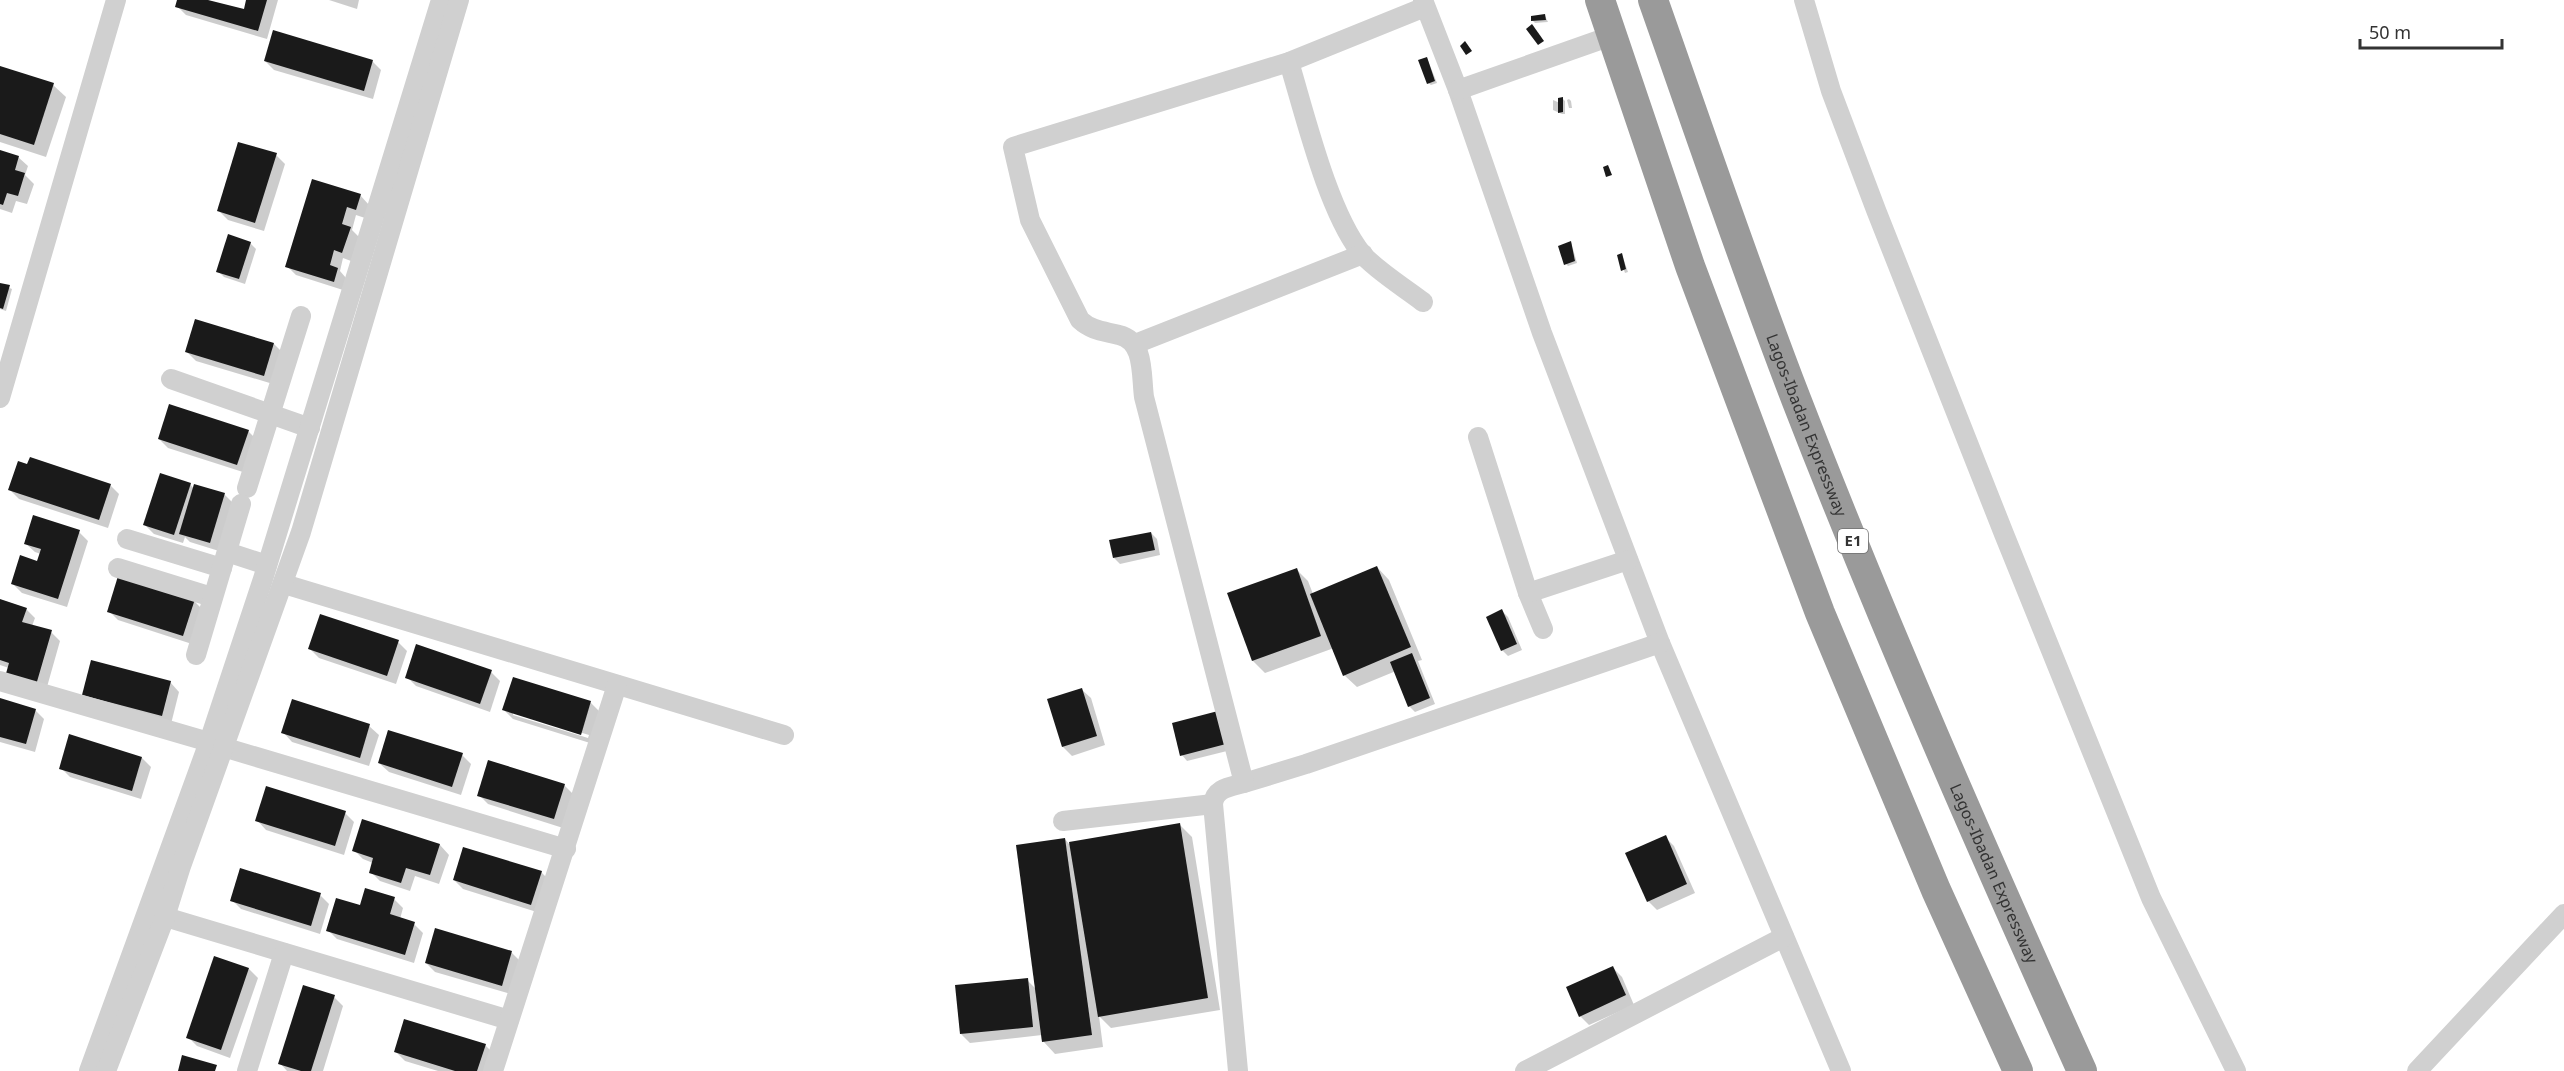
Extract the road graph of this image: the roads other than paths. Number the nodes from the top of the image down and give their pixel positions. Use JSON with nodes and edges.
{"nodes":[{"id":1,"x":116,"y":0,"type":"edge"},
{"id":2,"x":441,"y":0,"type":"edge"},
{"id":3,"x":459,"y":0,"type":"edge"},
{"id":4,"x":1600,"y":0,"type":"edge"},
{"id":5,"x":1653,"y":0,"type":"edge"},
{"id":6,"x":1804,"y":0,"type":"edge"},
{"id":7,"x":1424,"y":4,"type":"edge"},
{"id":8,"x":1611,"y":36,"type":"junction"},
{"id":9,"x":1288,"y":62,"type":"junction"},
{"id":10,"x":1458,"y":90,"type":"junction"},
{"id":11,"x":372,"y":227,"type":"junction"},
{"id":12,"x":392,"y":231,"type":"junction"},
{"id":13,"x":1363,"y":255,"type":"junction"},
{"id":14,"x":1423,"y":302,"type":"dead end"},
{"id":15,"x":301,"y":316,"type":"dead end"},
{"id":16,"x":1135,"y":344,"type":"junction"},
{"id":17,"x":171,"y":379,"type":"dead end"},
{"id":18,"x":0,"y":398,"type":"edge"},
{"id":19,"x":271,"y":414,"type":"junction"},
{"id":20,"x":310,"y":428,"type":"junction"},
{"id":21,"x":1478,"y":437,"type":"dead end"},
{"id":22,"x":280,"y":526,"type":"junction"},
{"id":23,"x":302,"y":532,"type":"junction"},
{"id":24,"x":127,"y":539,"type":"dead end"},
{"id":25,"x":224,"y":560,"type":"junction"},
{"id":26,"x":1628,"y":560,"type":"junction"},
{"id":27,"x":267,"y":565,"type":"junction"},
{"id":28,"x":118,"y":568,"type":"dead end"},
{"id":29,"x":284,"y":584,"type":"junction"},
{"id":30,"x":1527,"y":593,"type":"junction"},
{"id":31,"x":213,"y":597,"type":"junction"},
{"id":32,"x":1543,"y":629,"type":"dead end"},
{"id":33,"x":1660,"y":643,"type":"junction"},
{"id":34,"x":196,"y":655,"type":"dead end"},
{"id":35,"x":0,"y":681,"type":"edge"},
{"id":36,"x":617,"y":685,"type":"junction"},
{"id":37,"x":784,"y":735,"type":"dead end"},
{"id":38,"x":216,"y":745,"type":"junction"},
{"id":39,"x":1244,"y":783,"type":"junction"},
{"id":40,"x":1213,"y":804,"type":"junction"},
{"id":41,"x":1064,"y":821,"type":"dead end"},
{"id":42,"x":566,"y":849,"type":"junction"},
{"id":43,"x":155,"y":914,"type":"junction"},
{"id":44,"x":2564,"y":914,"type":"edge"},
{"id":45,"x":1784,"y":937,"type":"junction"},
{"id":46,"x":284,"y":953,"type":"junction"},
{"id":47,"x":509,"y":1020,"type":"junction"},
{"id":48,"x":90,"y":1071,"type":"edge"},
{"id":49,"x":106,"y":1071,"type":"edge"},
{"id":50,"x":247,"y":1071,"type":"edge"},
{"id":51,"x":493,"y":1071,"type":"edge"},
{"id":52,"x":1238,"y":1071,"type":"edge"},
{"id":53,"x":1525,"y":1071,"type":"edge"},
{"id":54,"x":1842,"y":1071,"type":"edge"},
{"id":55,"x":2018,"y":1071,"type":"edge"},
{"id":56,"x":2082,"y":1071,"type":"edge"},
{"id":57,"x":2236,"y":1071,"type":"edge"},
{"id":58,"x":2417,"y":1071,"type":"edge"}],
"edges":[{"from":1,"to":18,"type":"street"},
{"from":2,"to":11,"type":"street"},
{"from":3,"to":12,"type":"street"},
{"from":4,"to":8,"type":"highway"},
{"from":5,"to":56,"type":"highway","name":"Lagos-Ibadan Expressway","number":"E1"},
{"from":6,"to":57,"type":"street"},
{"from":7,"to":9,"type":"street"},
{"from":7,"to":10,"type":"street"},
{"from":8,"to":10,"type":"street"},
{"from":8,"to":55,"type":"highway"},
{"from":9,"to":13,"type":"street"},
{"from":9,"to":16,"type":"street"},
{"from":10,"to":26,"type":"street"},
{"from":11,"to":12,"type":"street"},
{"from":11,"to":20,"type":"street"},
{"from":12,"to":23,"type":"street"},
{"from":13,"to":14,"type":"street"},
{"from":13,"to":16,"type":"street"},
{"from":15,"to":19,"type":"street"},
{"from":16,"to":39,"type":"street"},
{"from":17,"to":19,"type":"street"},
{"from":19,"to":20,"type":"street"},
{"from":19,"to":25,"type":"street"},
{"from":20,"to":22,"type":"street"},
{"from":21,"to":30,"type":"street"},
{"from":22,"to":23,"type":"street"},
{"from":22,"to":27,"type":"street"},
{"from":23,"to":29,"type":"street"},
{"from":24,"to":25,"type":"street"},
{"from":25,"to":27,"type":"street"},
{"from":25,"to":31,"type":"street"},
{"from":26,"to":30,"type":"street"},
{"from":26,"to":33,"type":"street"},
{"from":27,"to":38,"type":"street"},
{"from":28,"to":31,"type":"street"},
{"from":29,"to":36,"type":"street"},
{"from":29,"to":38,"type":"street"},
{"from":30,"to":32,"type":"street"},
{"from":31,"to":34,"type":"street"},
{"from":33,"to":39,"type":"street"},
{"from":33,"to":45,"type":"street"},
{"from":35,"to":38,"type":"street"},
{"from":36,"to":37,"type":"street"},
{"from":36,"to":42,"type":"street"},
{"from":38,"to":42,"type":"street"},
{"from":38,"to":43,"type":"street"},
{"from":39,"to":40,"type":"street"},
{"from":40,"to":41,"type":"street"},
{"from":40,"to":52,"type":"street"},
{"from":42,"to":47,"type":"street"},
{"from":43,"to":46,"type":"street"},
{"from":43,"to":48,"type":"street"},
{"from":43,"to":49,"type":"street"},
{"from":44,"to":58,"type":"street"},
{"from":45,"to":53,"type":"street"},
{"from":45,"to":54,"type":"street"},
{"from":46,"to":47,"type":"street"},
{"from":46,"to":50,"type":"street"},
{"from":47,"to":51,"type":"street"}]}
